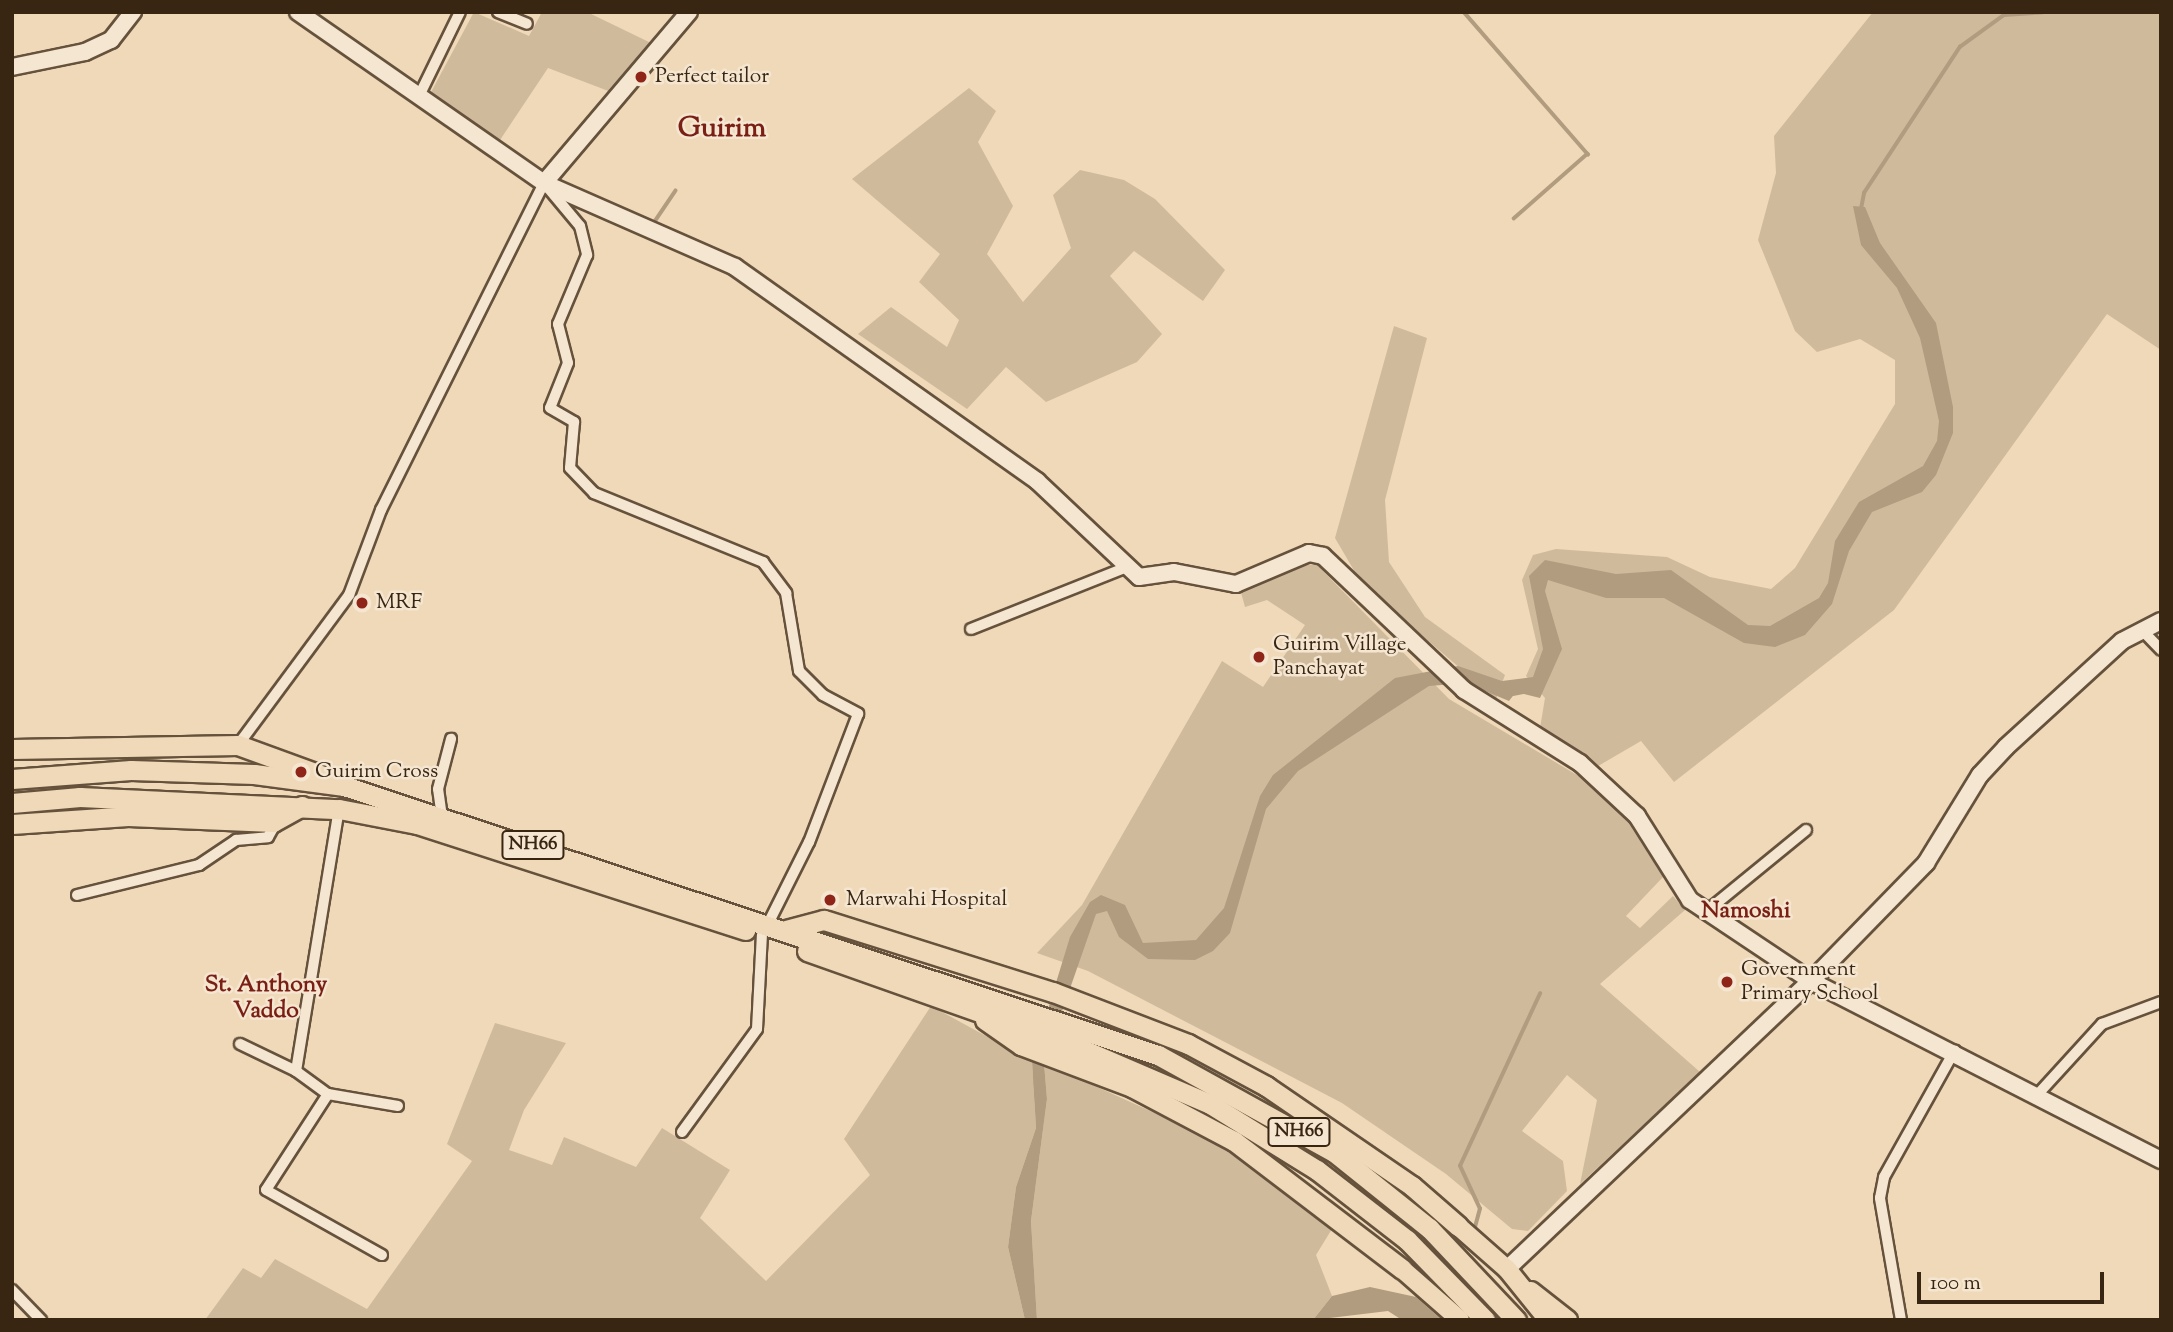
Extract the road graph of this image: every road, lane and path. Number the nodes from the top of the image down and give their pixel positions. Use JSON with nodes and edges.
{"nodes":[{"id":1,"x":133,"y":12,"type":"edge"},
{"id":2,"x":298,"y":12,"type":"edge"},
{"id":3,"x":460,"y":12,"type":"edge"},
{"id":4,"x":498,"y":12,"type":"edge"},
{"id":5,"x":689,"y":12,"type":"edge"},
{"id":6,"x":527,"y":24,"type":"dead end"},
{"id":7,"x":12,"y":67,"type":"edge"},
{"id":8,"x":418,"y":96,"type":"junction"},
{"id":9,"x":544,"y":183,"type":"junction"},
{"id":10,"x":1127,"y":567,"type":"junction"},
{"id":11,"x":2161,"y":621,"type":"edge"},
{"id":12,"x":971,"y":629,"type":"dead end"},
{"id":13,"x":2141,"y":629,"type":"junction"},
{"id":14,"x":2161,"y":650,"type":"edge"},
{"id":15,"x":451,"y":740,"type":"dead end"},
{"id":16,"x":238,"y":745,"type":"junction"},
{"id":17,"x":12,"y":749,"type":"edge"},
{"id":18,"x":12,"y":779,"type":"edge"},
{"id":19,"x":344,"y":786,"type":"junction"},
{"id":20,"x":12,"y":803,"type":"edge"},
{"id":21,"x":302,"y":806,"type":"junction"},
{"id":22,"x":339,"y":809,"type":"junction"},
{"id":23,"x":442,"y":817,"type":"junction"},
{"id":24,"x":277,"y":821,"type":"junction"},
{"id":25,"x":12,"y":824,"type":"edge"},
{"id":26,"x":1806,"y":830,"type":"dead end"},
{"id":27,"x":77,"y":895,"type":"dead end"},
{"id":28,"x":1707,"y":911,"type":"junction"},
{"id":29,"x":772,"y":930,"type":"junction"},
{"id":30,"x":1811,"y":981,"type":"junction"},
{"id":31,"x":2161,"y":1002,"type":"edge"},
{"id":32,"x":963,"y":1005,"type":"junction"},
{"id":33,"x":240,"y":1044,"type":"dead end"},
{"id":34,"x":1955,"y":1050,"type":"junction"},
{"id":35,"x":296,"y":1071,"type":"junction"},
{"id":36,"x":328,"y":1094,"type":"junction"},
{"id":37,"x":2038,"y":1094,"type":"junction"},
{"id":38,"x":398,"y":1107,"type":"dead end"},
{"id":39,"x":682,"y":1132,"type":"dead end"},
{"id":40,"x":2161,"y":1160,"type":"edge"},
{"id":41,"x":1458,"y":1226,"type":"joint"},
{"id":42,"x":382,"y":1255,"type":"dead end"},
{"id":43,"x":1402,"y":1269,"type":"joint"},
{"id":44,"x":1507,"y":1269,"type":"junction"},
{"id":45,"x":1519,"y":1284,"type":"junction"},
{"id":46,"x":12,"y":1290,"type":"edge"},
{"id":47,"x":41,"y":1320,"type":"edge"},
{"id":48,"x":1460,"y":1320,"type":"edge"},
{"id":49,"x":1485,"y":1320,"type":"edge"},
{"id":50,"x":1516,"y":1320,"type":"edge"},
{"id":51,"x":1548,"y":1320,"type":"edge"},
{"id":52,"x":1568,"y":1320,"type":"edge"},
{"id":53,"x":1900,"y":1320,"type":"edge"}],
"edges":[{"from":1,"to":7,"type":"street"},
{"from":2,"to":8,"type":"street"},
{"from":3,"to":8,"type":"street"},
{"from":4,"to":6,"type":"street"},
{"from":5,"to":9,"type":"street"},
{"from":8,"to":9,"type":"street"},
{"from":9,"to":10,"type":"street"},
{"from":9,"to":16,"type":"street"},
{"from":9,"to":29,"type":"street"},
{"from":10,"to":12,"type":"street"},
{"from":10,"to":28,"type":"street"},
{"from":11,"to":13,"type":"street"},
{"from":13,"to":14,"type":"street"},
{"from":13,"to":30,"type":"street"},
{"from":15,"to":23,"type":"street"},
{"from":16,"to":17,"type":"highway"},
{"from":16,"to":19,"type":"highway"},
{"from":18,"to":19,"type":"highway","number":"NH66"},
{"from":19,"to":23,"type":"highway","number":"NH66"},
{"from":20,"to":21,"type":"highway","number":"NH66"},
{"from":21,"to":22,"type":"highway","number":"NH66"},
{"from":21,"to":24,"type":"highway"},
{"from":22,"to":29,"type":"highway","number":"NH66"},
{"from":22,"to":35,"type":"street"},
{"from":23,"to":29,"type":"highway","number":"NH66"},
{"from":24,"to":25,"type":"highway"},
{"from":24,"to":27,"type":"street"},
{"from":26,"to":28,"type":"street"},
{"from":28,"to":30,"type":"street"},
{"from":29,"to":32,"type":"highway","number":"NH66"},
{"from":29,"to":39,"type":"street"},
{"from":29,"to":41,"type":"highway"},
{"from":29,"to":50,"type":"highway","number":"NH66"},
{"from":30,"to":34,"type":"street"},
{"from":30,"to":44,"type":"street"},
{"from":31,"to":37,"type":"street"},
{"from":32,"to":43,"type":"highway"},
{"from":32,"to":49,"type":"highway","number":"NH66"},
{"from":33,"to":35,"type":"street"},
{"from":34,"to":37,"type":"street"},
{"from":34,"to":53,"type":"street"},
{"from":35,"to":36,"type":"street"},
{"from":36,"to":38,"type":"street"},
{"from":36,"to":42,"type":"street"},
{"from":37,"to":40,"type":"street"},
{"from":41,"to":44,"type":"main road"},
{"from":43,"to":48,"type":"main road"},
{"from":44,"to":45,"type":"main road"},
{"from":45,"to":51,"type":"main road"},
{"from":45,"to":52,"type":"main road"},
{"from":46,"to":47,"type":"street"}]}
